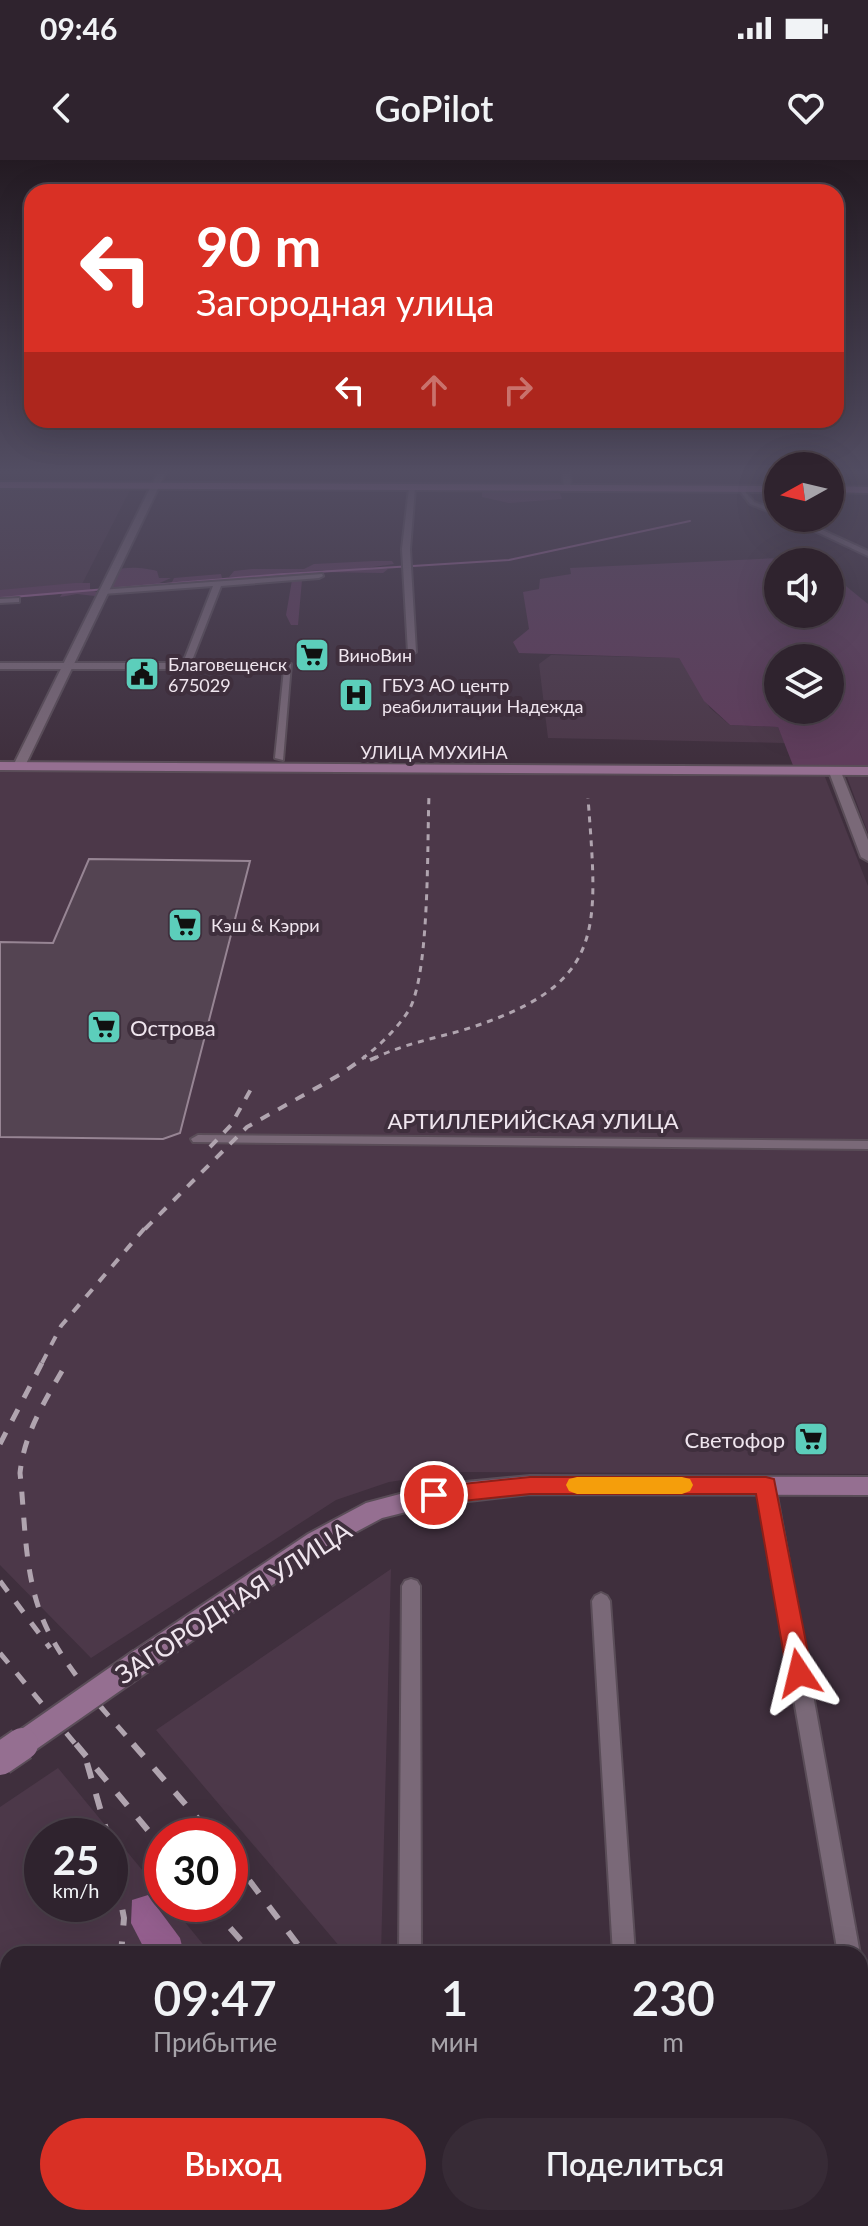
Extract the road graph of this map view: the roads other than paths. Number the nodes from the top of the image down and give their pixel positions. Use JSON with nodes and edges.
{"nodes":[{"id":1,"x":116,"y":566,"type":"edge"},
{"id":2,"x":408,"y":566,"type":"edge"},
{"id":3,"x":319,"y":576,"type":"dead end"},
{"id":4,"x":217,"y":585,"type":"junction"},
{"id":5,"x":105,"y":590,"type":"junction"},
{"id":6,"x":16,"y":600,"type":"dead end"},
{"id":7,"x":0,"y":601,"type":"edge"},
{"id":8,"x":412,"y":652,"type":"dead end"},
{"id":9,"x":0,"y":666,"type":"edge"},
{"id":10,"x":68,"y":666,"type":"junction"},
{"id":11,"x":186,"y":666,"type":"junction"},
{"id":12,"x":280,"y":758,"type":"dead end"},
{"id":13,"x":0,"y":766,"type":"edge"},
{"id":14,"x":19,"y":766,"type":"junction"},
{"id":15,"x":868,"y":771,"type":"edge"},
{"id":16,"x":835,"y":772,"type":"junction"},
{"id":17,"x":868,"y":857,"type":"edge"},
{"id":18,"x":198,"y":1139,"type":"dead end"},
{"id":19,"x":868,"y":1145,"type":"edge"},
{"id":20,"x":766,"y":1485,"type":"junction"},
{"id":21,"x":868,"y":1486,"type":"edge"},
{"id":22,"x":411,"y":1586,"type":"dead end"},
{"id":23,"x":601,"y":1601,"type":"dead end"},
{"id":24,"x":0,"y":1759,"type":"edge"},
{"id":25,"x":410,"y":1946,"type":"edge"},
{"id":26,"x":623,"y":1946,"type":"edge"},
{"id":27,"x":848,"y":1946,"type":"edge"}],
"edges":[{"from":1,"to":5,"type":"street"},
{"from":2,"to":8,"type":"street"},
{"from":3,"to":4,"type":"street"},
{"from":4,"to":5,"type":"street"},
{"from":4,"to":11,"type":"street"},
{"from":5,"to":10,"type":"street"},
{"from":6,"to":7,"type":"street"},
{"from":9,"to":10,"type":"street"},
{"from":10,"to":11,"type":"street"},
{"from":10,"to":14,"type":"street"},
{"from":11,"to":12,"type":"street"},
{"from":13,"to":14,"type":"main road","name":"УЛИЦА МУХИНА"},
{"from":14,"to":16,"type":"main road","name":"УЛИЦА МУХИНА"},
{"from":15,"to":16,"type":"main road","name":"УЛИЦА МУХИНА"},
{"from":16,"to":17,"type":"street"},
{"from":18,"to":19,"type":"street","name":"АРТИЛЛЕРИЙСКАЯ УЛИЦА"},
{"from":20,"to":21,"type":"main road","name":"ЗАГОРОДНАЯ УЛИЦА"},
{"from":20,"to":24,"type":"main road","name":"ЗАГОРОДНАЯ УЛИЦА","bridge":true},
{"from":20,"to":27,"type":"street"},
{"from":22,"to":25,"type":"street"},
{"from":23,"to":26,"type":"street"}]}
